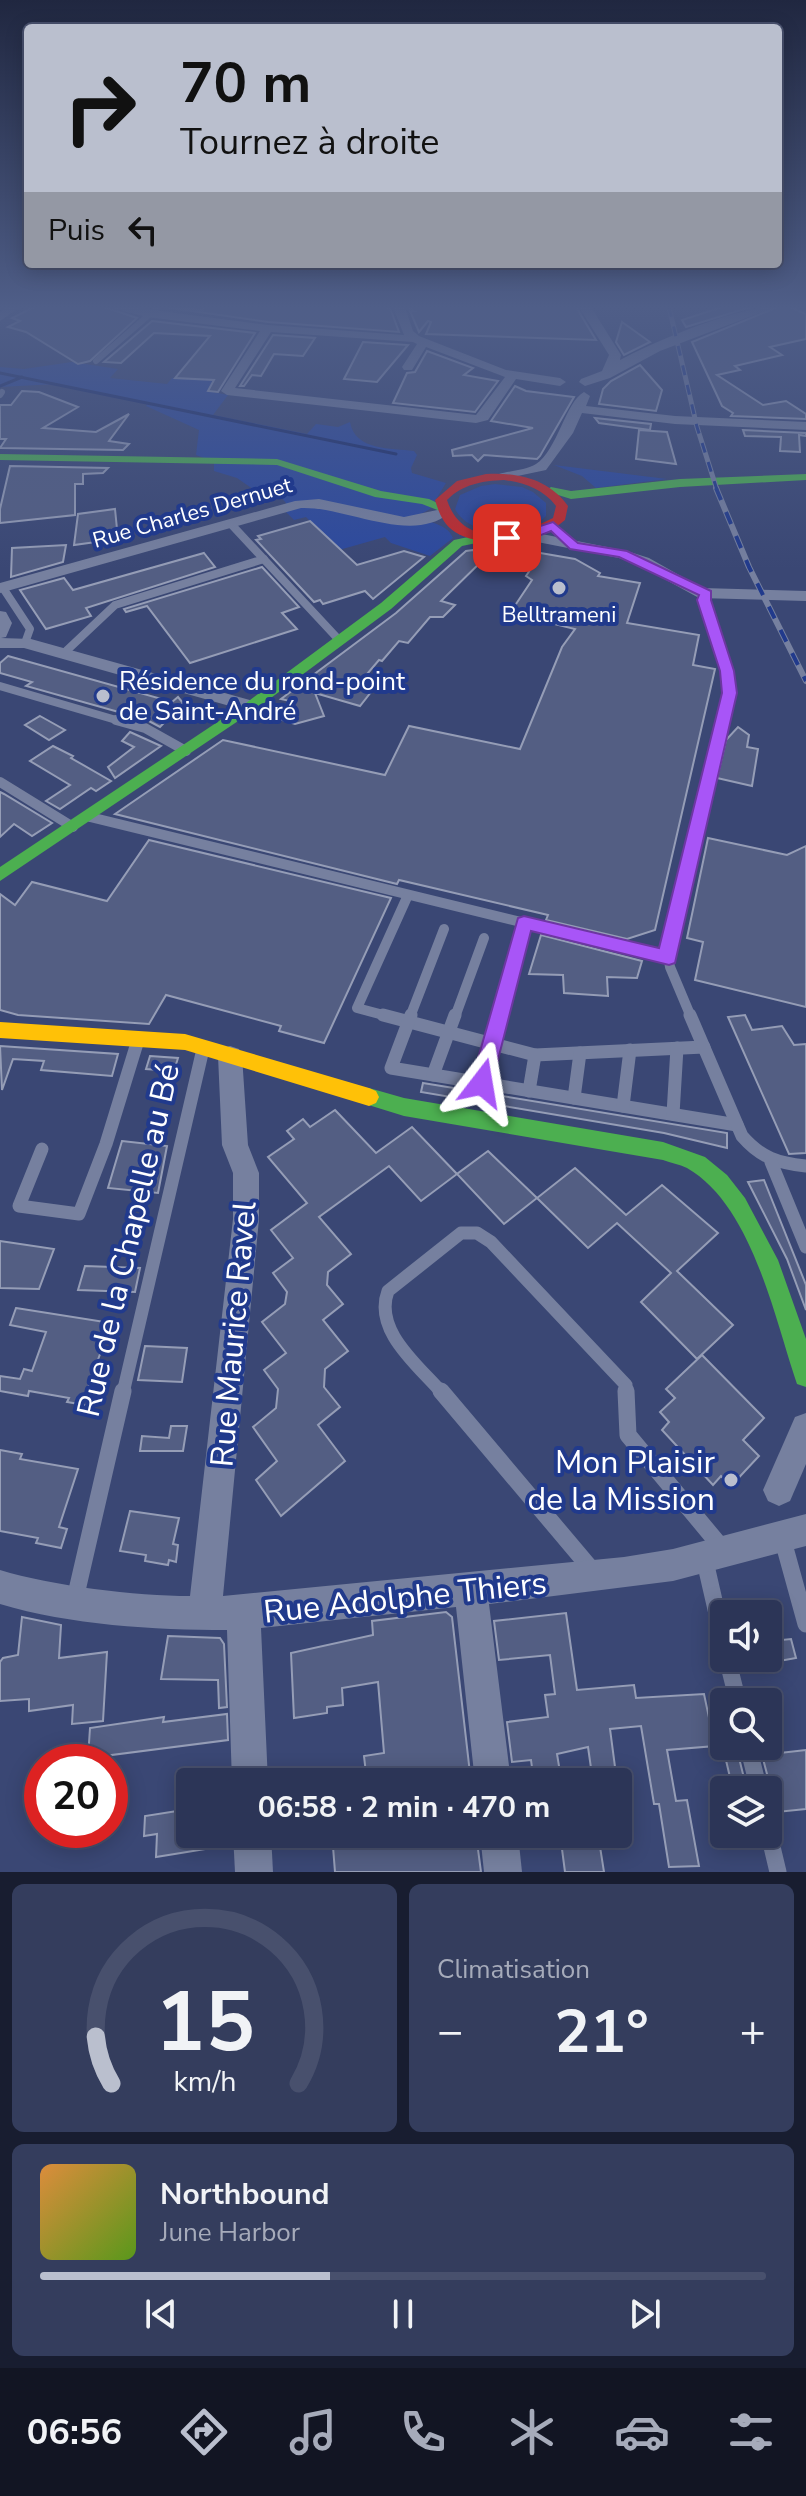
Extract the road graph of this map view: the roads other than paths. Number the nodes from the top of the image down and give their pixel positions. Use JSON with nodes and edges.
{"nodes":[{"id":1,"x":257,"y":394,"type":"edge"},
{"id":2,"x":499,"y":394,"type":"edge"},
{"id":3,"x":583,"y":394,"type":"edge"},
{"id":4,"x":579,"y":409,"type":"junction"},
{"id":5,"x":806,"y":426,"type":"edge"},
{"id":6,"x":3,"y":459,"type":"edge"},
{"id":7,"x":806,"y":477,"type":"edge"},
{"id":8,"x":545,"y":481,"type":"junction"},
{"id":9,"x":806,"y":486,"type":"edge"},
{"id":10,"x":441,"y":510,"type":"junction"},
{"id":11,"x":557,"y":520,"type":"junction"},
{"id":12,"x":231,"y":524,"type":"junction"},
{"id":13,"x":457,"y":535,"type":"junction"},
{"id":14,"x":527,"y":536,"type":"junction"},
{"id":15,"x":574,"y":546,"type":"junction"},
{"id":16,"x":264,"y":559,"type":"junction"},
{"id":17,"x":2,"y":588,"type":"edge"},
{"id":18,"x":706,"y":594,"type":"junction"},
{"id":19,"x":806,"y":596,"type":"edge"},
{"id":20,"x":1,"y":630,"type":"edge"},
{"id":21,"x":340,"y":641,"type":"junction"},
{"id":22,"x":25,"y":643,"type":"junction"},
{"id":23,"x":63,"y":654,"type":"junction"},
{"id":24,"x":0,"y":686,"type":"edge"},
{"id":25,"x":251,"y":706,"type":"junction"},
{"id":26,"x":186,"y":751,"type":"junction"},
{"id":27,"x":0,"y":782,"type":"edge"},
{"id":28,"x":82,"y":822,"type":"junction"},
{"id":29,"x":0,"y":875,"type":"edge"},
{"id":30,"x":408,"y":895,"type":"junction"},
{"id":31,"x":524,"y":923,"type":"junction"},
{"id":32,"x":444,"y":929,"type":"dead end"},
{"id":33,"x":484,"y":938,"type":"dead end"},
{"id":34,"x":669,"y":958,"type":"junction"},
{"id":35,"x":408,"y":1022,"type":"junction"},
{"id":36,"x":0,"y":1030,"type":"edge"},
{"id":37,"x":449,"y":1032,"type":"junction"},
{"id":38,"x":138,"y":1039,"type":"junction"},
{"id":39,"x":492,"y":1044,"type":"junction"},
{"id":40,"x":704,"y":1047,"type":"junction"},
{"id":41,"x":677,"y":1048,"type":"junction"},
{"id":42,"x":630,"y":1050,"type":"junction"},
{"id":43,"x":217,"y":1052,"type":"junction"},
{"id":44,"x":580,"y":1053,"type":"junction"},
{"id":45,"x":535,"y":1055,"type":"junction"},
{"id":46,"x":433,"y":1075,"type":"junction"},
{"id":47,"x":482,"y":1083,"type":"junction"},
{"id":48,"x":529,"y":1091,"type":"junction"},
{"id":49,"x":574,"y":1098,"type":"junction"},
{"id":50,"x":623,"y":1106,"type":"junction"},
{"id":51,"x":673,"y":1114,"type":"junction"},
{"id":52,"x":737,"y":1125,"type":"junction"},
{"id":53,"x":42,"y":1149,"type":"dead end"},
{"id":54,"x":771,"y":1162,"type":"junction"},
{"id":55,"x":806,"y":1166,"type":"edge"},
{"id":56,"x":806,"y":1247,"type":"edge"},
{"id":57,"x":806,"y":1375,"type":"edge"},
{"id":58,"x":806,"y":1428,"type":"edge"},
{"id":59,"x":779,"y":1490,"type":"dead end"},
{"id":60,"x":794,"y":1534,"type":"edge"},
{"id":61,"x":714,"y":1554,"type":"junction"},
{"id":62,"x":597,"y":1576,"type":"junction"},
{"id":63,"x":0,"y":1587,"type":"edge"},
{"id":64,"x":471,"y":1591,"type":"junction"},
{"id":65,"x":75,"y":1599,"type":"junction"},
{"id":66,"x":719,"y":1600,"type":"edge"},
{"id":67,"x":205,"y":1613,"type":"junction"},
{"id":68,"x":243,"y":1613,"type":"junction"},
{"id":69,"x":806,"y":1624,"type":"edge"},
{"id":70,"x":249,"y":1768,"type":"edge"},
{"id":71,"x":491,"y":1768,"type":"edge"},
{"id":72,"x":253,"y":1848,"type":"edge"},
{"id":73,"x":500,"y":1848,"type":"edge"},
{"id":74,"x":772,"y":1848,"type":"edge"},
{"id":75,"x":254,"y":1872,"type":"edge"},
{"id":76,"x":503,"y":1872,"type":"edge"},
{"id":77,"x":778,"y":1872,"type":"edge"}],
"edges":[{"from":1,"to":2,"type":"street"},
{"from":3,"to":4,"type":"street"},
{"from":4,"to":5,"type":"street"},
{"from":4,"to":8,"type":"street"},
{"from":6,"to":10,"type":"street"},
{"from":7,"to":8,"type":"street"},
{"from":8,"to":10,"type":"street"},
{"from":8,"to":11,"type":"street"},
{"from":9,"to":11,"type":"street"},
{"from":10,"to":12,"type":"street","name":"Rue Charles Dernuet"},
{"from":10,"to":13,"type":"street"},
{"from":11,"to":14,"type":"street"},
{"from":11,"to":15,"type":"street"},
{"from":12,"to":16,"type":"lane"},
{"from":12,"to":17,"type":"street","name":"Rue Charles Dernuet"},
{"from":13,"to":14,"type":"street"},
{"from":13,"to":21,"type":"street"},
{"from":14,"to":15,"type":"street"},
{"from":15,"to":18,"type":"street"},
{"from":16,"to":21,"type":"lane"},
{"from":16,"to":23,"type":"lane"},
{"from":17,"to":22,"type":"lane"},
{"from":18,"to":19,"type":"street"},
{"from":18,"to":34,"type":"lane"},
{"from":20,"to":22,"type":"street"},
{"from":21,"to":25,"type":"street"},
{"from":22,"to":23,"type":"street"},
{"from":23,"to":25,"type":"street"},
{"from":24,"to":26,"type":"lane"},
{"from":25,"to":26,"type":"street"},
{"from":26,"to":28,"type":"street"},
{"from":27,"to":28,"type":"lane"},
{"from":28,"to":29,"type":"street"},
{"from":28,"to":30,"type":"lane"},
{"from":30,"to":31,"type":"lane"},
{"from":30,"to":35,"type":"lane"},
{"from":31,"to":34,"type":"lane"},
{"from":31,"to":39,"type":"lane"},
{"from":32,"to":35,"type":"lane"},
{"from":33,"to":37,"type":"lane"},
{"from":34,"to":40,"type":"lane"},
{"from":35,"to":37,"type":"lane"},
{"from":35,"to":46,"type":"lane"},
{"from":36,"to":38,"type":"street","name":"Rue de la Chapelle au Bé"},
{"from":37,"to":39,"type":"lane"},
{"from":37,"to":46,"type":"lane"},
{"from":38,"to":43,"type":"street","name":"Rue de la Chapelle au Bé"},
{"from":38,"to":53,"type":"lane"},
{"from":39,"to":45,"type":"lane"},
{"from":39,"to":47,"type":"lane"},
{"from":40,"to":41,"type":"lane"},
{"from":40,"to":52,"type":"lane"},
{"from":41,"to":42,"type":"lane"},
{"from":41,"to":51,"type":"lane"},
{"from":42,"to":44,"type":"lane"},
{"from":42,"to":50,"type":"lane"},
{"from":43,"to":57,"type":"street"},
{"from":43,"to":65,"type":"lane","name":"Rue de la Chapelle au Bé"},
{"from":43,"to":67,"type":"street","name":"Rue Maurice Ravel"},
{"from":44,"to":45,"type":"lane"},
{"from":44,"to":49,"type":"lane"},
{"from":45,"to":48,"type":"lane"},
{"from":46,"to":47,"type":"lane"},
{"from":47,"to":48,"type":"lane"},
{"from":48,"to":49,"type":"lane"},
{"from":49,"to":50,"type":"lane"},
{"from":50,"to":51,"type":"lane"},
{"from":51,"to":52,"type":"lane"},
{"from":52,"to":54,"type":"lane"},
{"from":54,"to":55,"type":"lane"},
{"from":54,"to":56,"type":"lane"},
{"from":58,"to":59,"type":"street"},
{"from":60,"to":61,"type":"street","name":"Rue Adolphe Thiers"},
{"from":60,"to":69,"type":"lane"},
{"from":61,"to":62,"type":"street","name":"Rue Adolphe Thiers"},
{"from":61,"to":62,"type":"lane"},
{"from":61,"to":66,"type":"lane"},
{"from":62,"to":64,"type":"street","name":"Rue Adolphe Thiers"},
{"from":63,"to":65,"type":"street","name":"Rue Adolphe Thiers"},
{"from":64,"to":68,"type":"street","name":"Rue Adolphe Thiers"},
{"from":64,"to":71,"type":"street"},
{"from":65,"to":67,"type":"street","name":"Rue Adolphe Thiers"},
{"from":67,"to":68,"type":"street","name":"Rue Adolphe Thiers"},
{"from":68,"to":70,"type":"street"},
{"from":72,"to":75,"type":"street"},
{"from":73,"to":76,"type":"street"},
{"from":74,"to":77,"type":"lane"}]}
